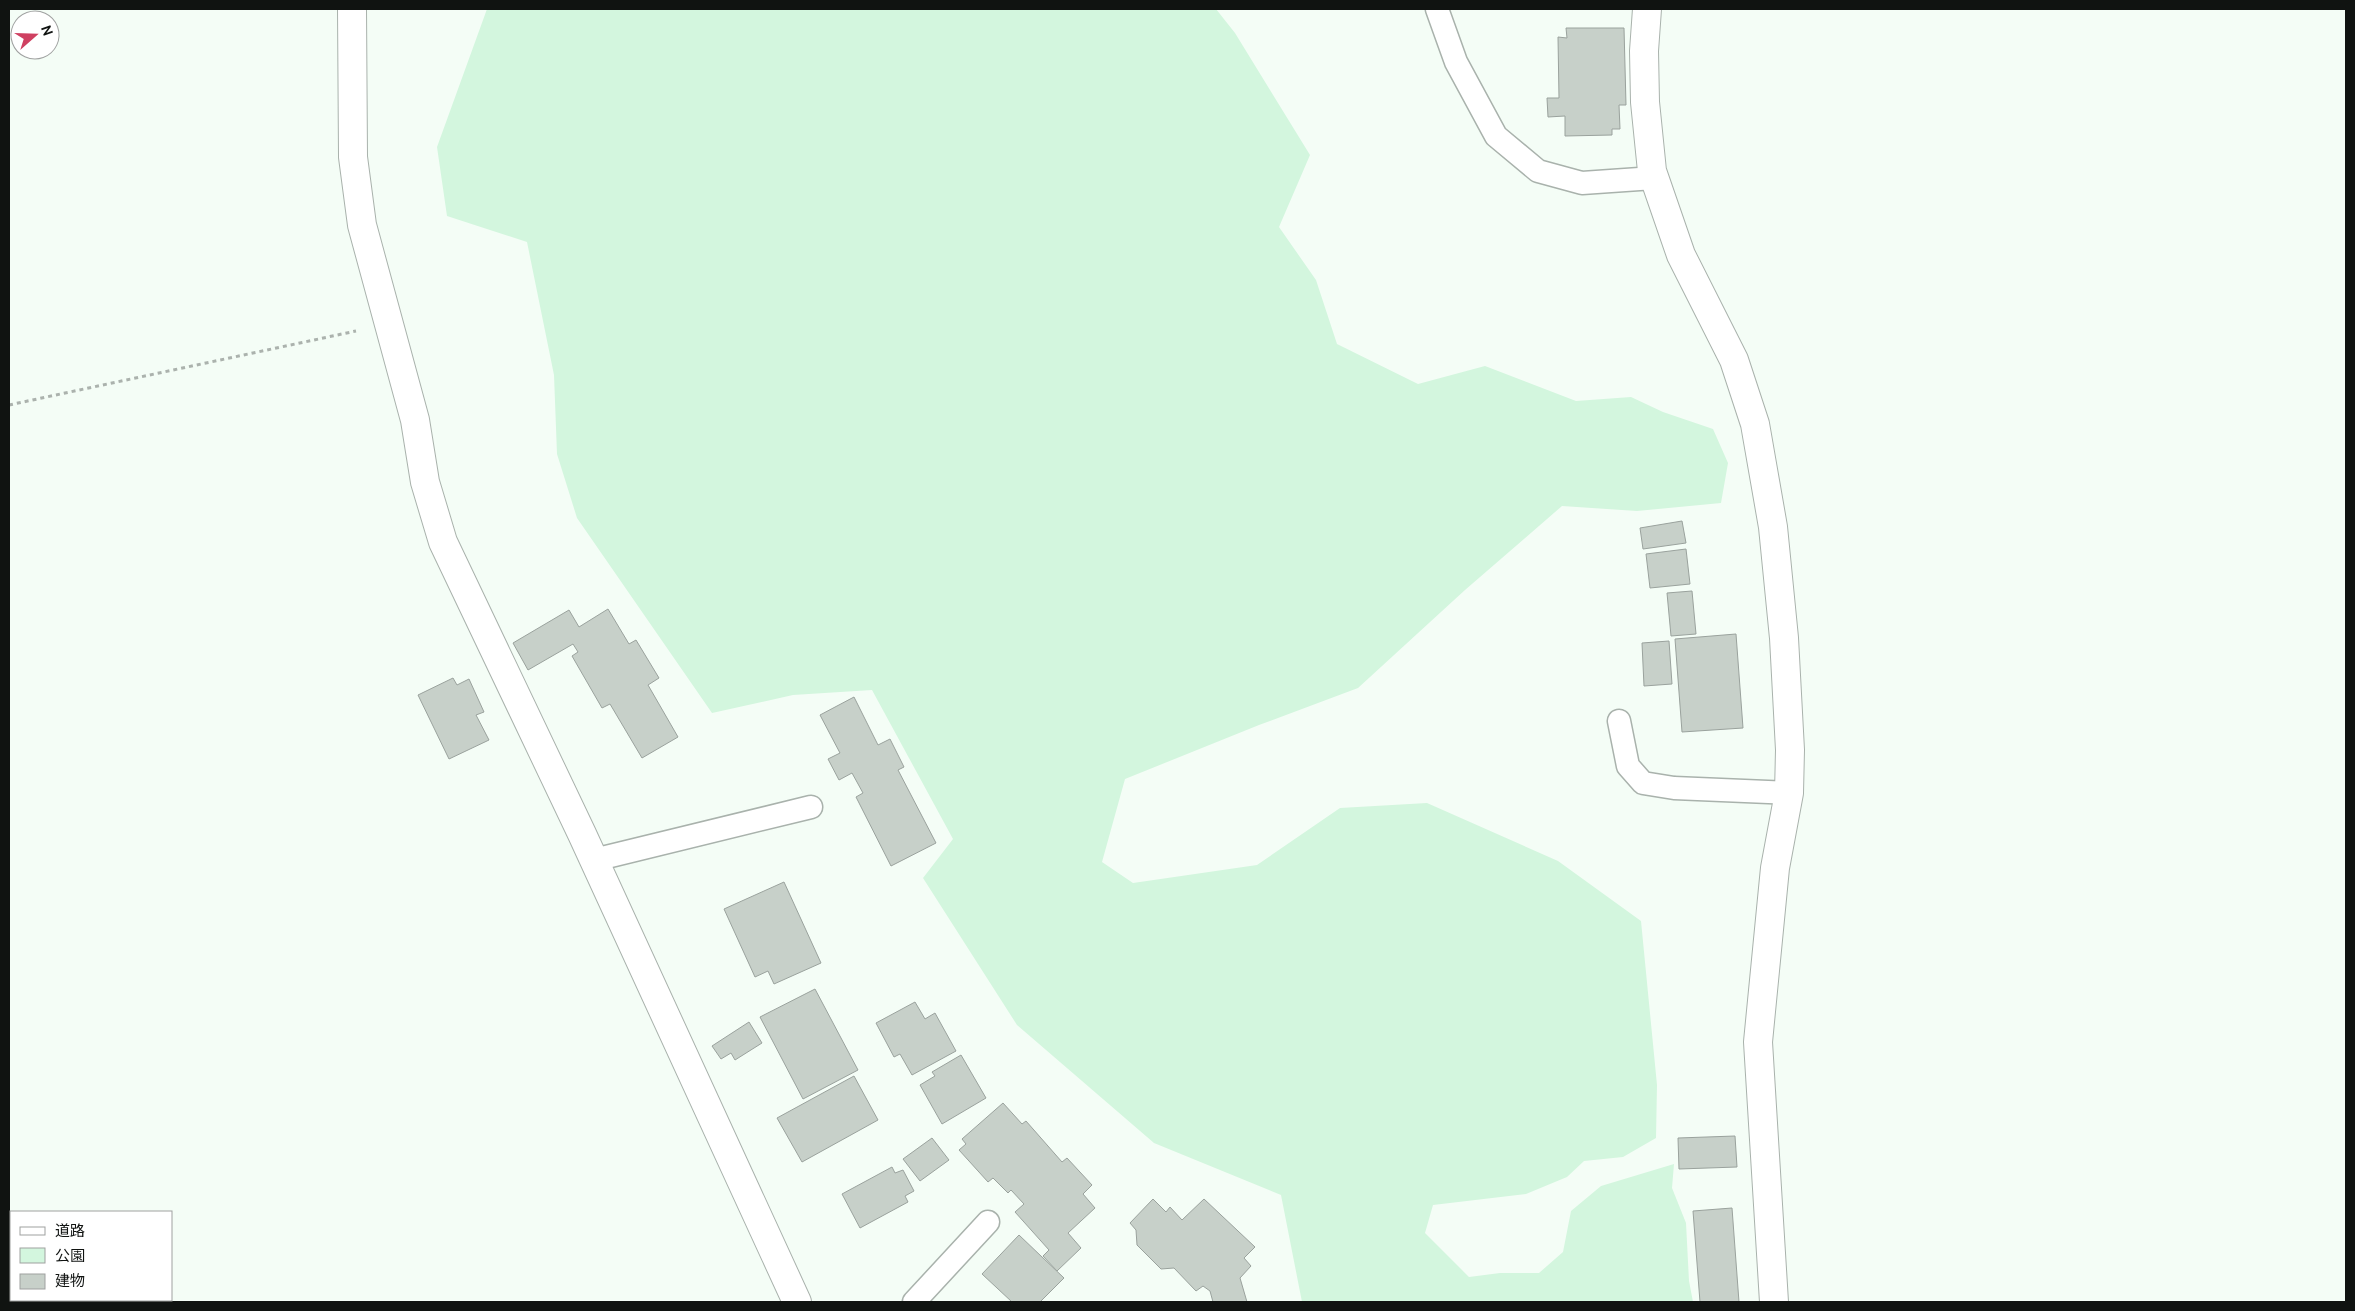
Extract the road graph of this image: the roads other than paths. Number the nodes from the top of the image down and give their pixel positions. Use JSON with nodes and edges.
{"nodes":[{"id":1,"x":352,"y":9,"type":"edge"},
{"id":2,"x":1436,"y":9,"type":"edge"},
{"id":3,"x":1647,"y":9,"type":"edge"},
{"id":4,"x":1654,"y":178,"type":"junction"},
{"id":5,"x":1619,"y":721,"type":"dead end"},
{"id":6,"x":1789,"y":793,"type":"junction"},
{"id":7,"x":810,"y":807,"type":"dead end"},
{"id":8,"x":594,"y":860,"type":"junction"},
{"id":9,"x":988,"y":1222,"type":"dead end"},
{"id":10,"x":797,"y":1302,"type":"edge"},
{"id":11,"x":914,"y":1302,"type":"edge"},
{"id":12,"x":1774,"y":1302,"type":"edge"}],
"edges":[{"from":1,"to":8,"type":"street"},
{"from":2,"to":4,"type":"lane"},
{"from":3,"to":4,"type":"street"},
{"from":4,"to":6,"type":"street"},
{"from":5,"to":6,"type":"lane"},
{"from":6,"to":12,"type":"street"},
{"from":7,"to":8,"type":"lane"},
{"from":8,"to":10,"type":"street"},
{"from":9,"to":11,"type":"lane"}]}
